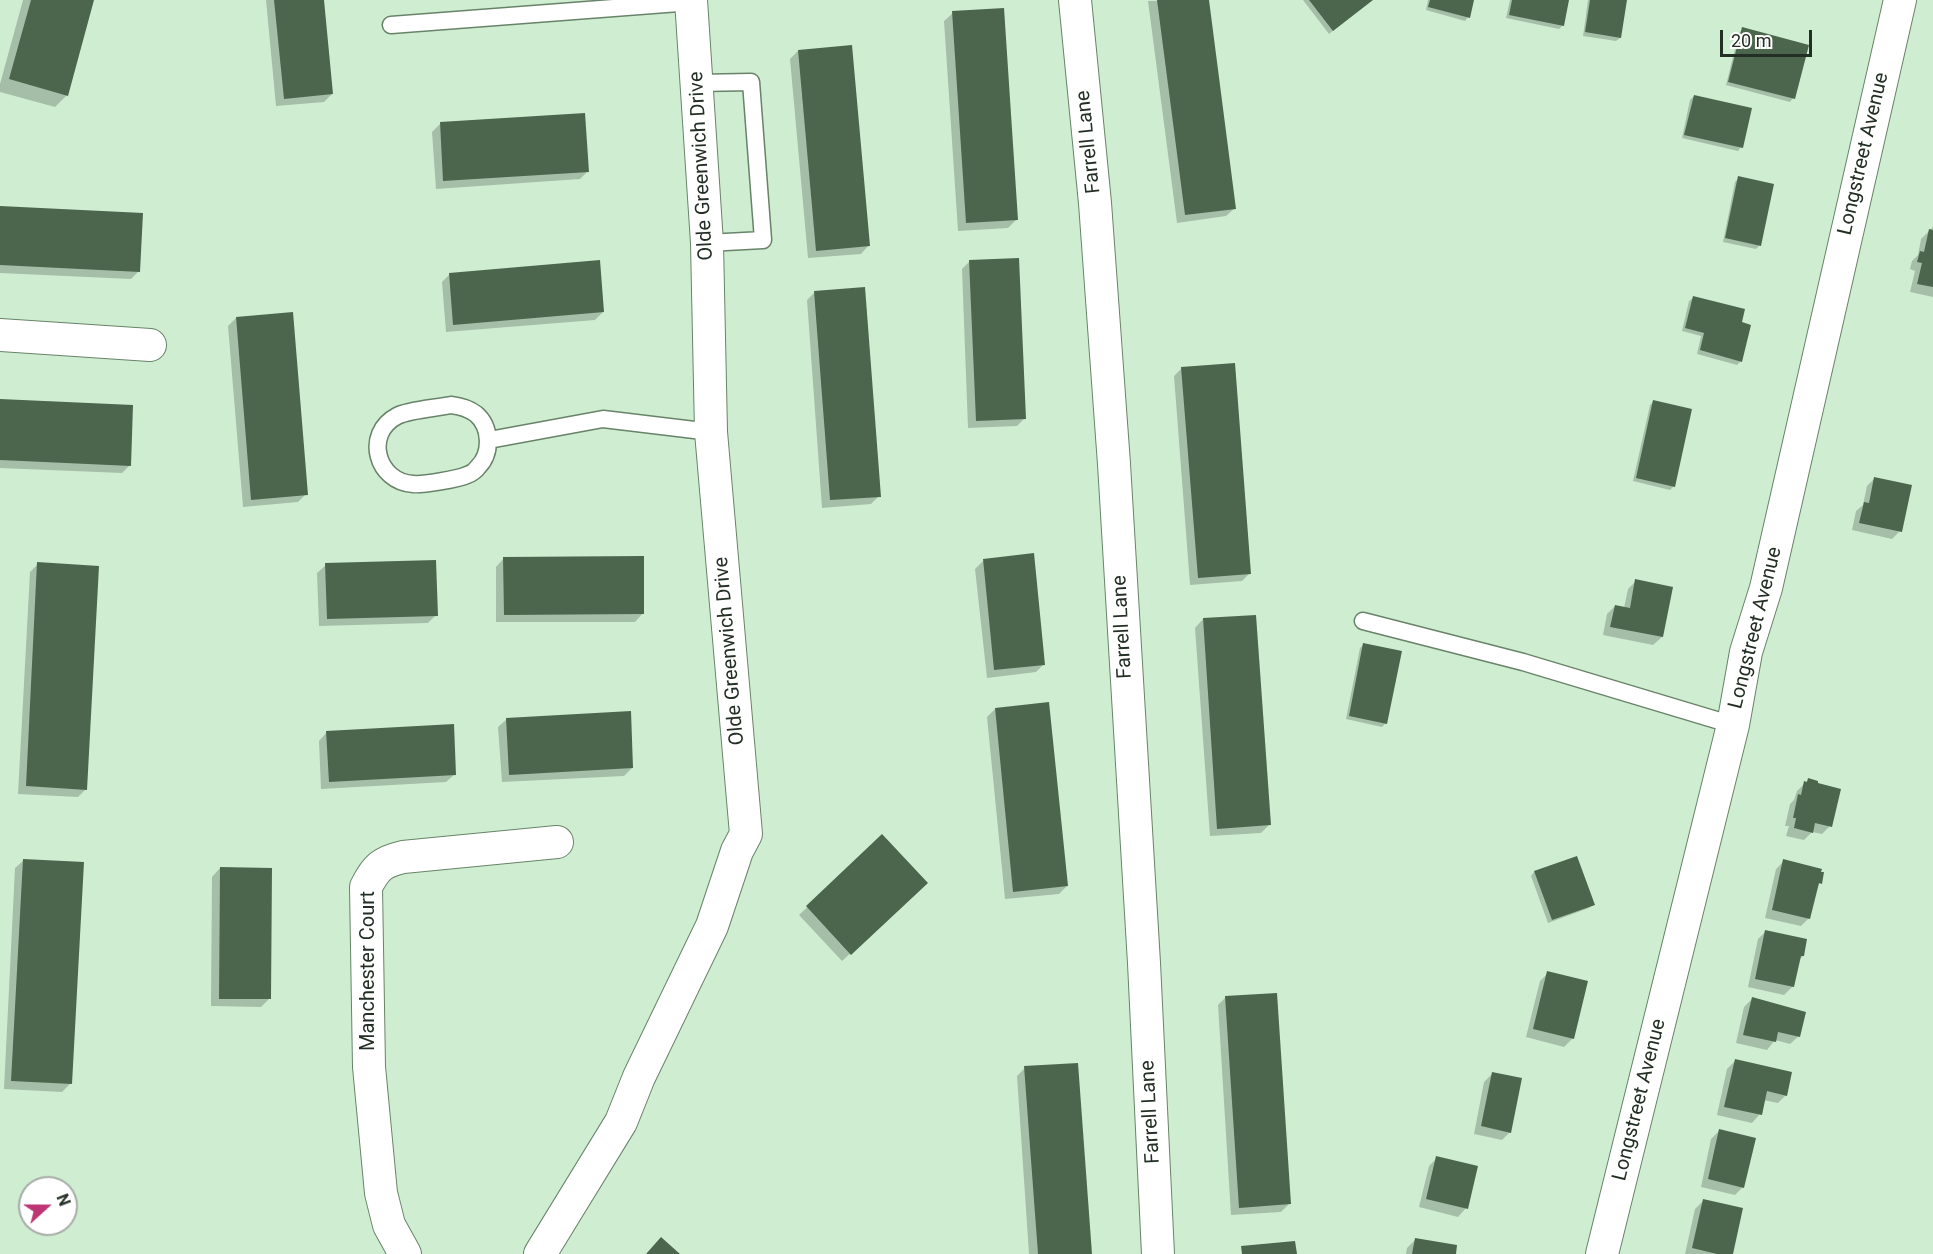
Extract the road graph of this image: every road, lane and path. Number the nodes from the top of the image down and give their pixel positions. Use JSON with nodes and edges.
{"nodes":[{"id":1,"x":1075,"y":0,"type":"edge"},
{"id":2,"x":1900,"y":0,"type":"edge"},
{"id":3,"x":699,"y":1,"type":"edge"},
{"id":4,"x":392,"y":25,"type":"dead end"},
{"id":5,"x":697,"y":83,"type":"junction"},
{"id":6,"x":707,"y":243,"type":"junction"},
{"id":7,"x":0,"y":335,"type":"edge"},
{"id":8,"x":150,"y":345,"type":"dead end"},
{"id":9,"x":711,"y":432,"type":"junction"},
{"id":10,"x":489,"y":440,"type":"junction"},
{"id":11,"x":1363,"y":621,"type":"dead end"},
{"id":12,"x":1733,"y":725,"type":"junction"},
{"id":13,"x":556,"y":842,"type":"dead end"},
{"id":14,"x":405,"y":1254,"type":"edge"},
{"id":15,"x":540,"y":1254,"type":"edge"},
{"id":16,"x":1158,"y":1254,"type":"edge"},
{"id":17,"x":1602,"y":1254,"type":"edge"}],
"edges":[{"from":1,"to":16,"type":"street","name":"Farrell Lane"},
{"from":2,"to":12,"type":"street","name":"Longstreet Avenue"},
{"from":3,"to":4,"type":"lane"},
{"from":3,"to":5,"type":"street","name":"Olde Greenwich Drive"},
{"from":5,"to":6,"type":"street","name":"Olde Greenwich Drive"},
{"from":5,"to":6,"type":"lane"},
{"from":6,"to":9,"type":"street","name":"Olde Greenwich Drive"},
{"from":7,"to":8,"type":"street"},
{"from":9,"to":10,"type":"lane"},
{"from":9,"to":15,"type":"street","name":"Olde Greenwich Drive"},
{"from":10,"to":10,"type":"lane"},
{"from":11,"to":12,"type":"lane"},
{"from":12,"to":17,"type":"street","name":"Longstreet Avenue"},
{"from":13,"to":14,"type":"street","name":"Manchester Court"}]}
